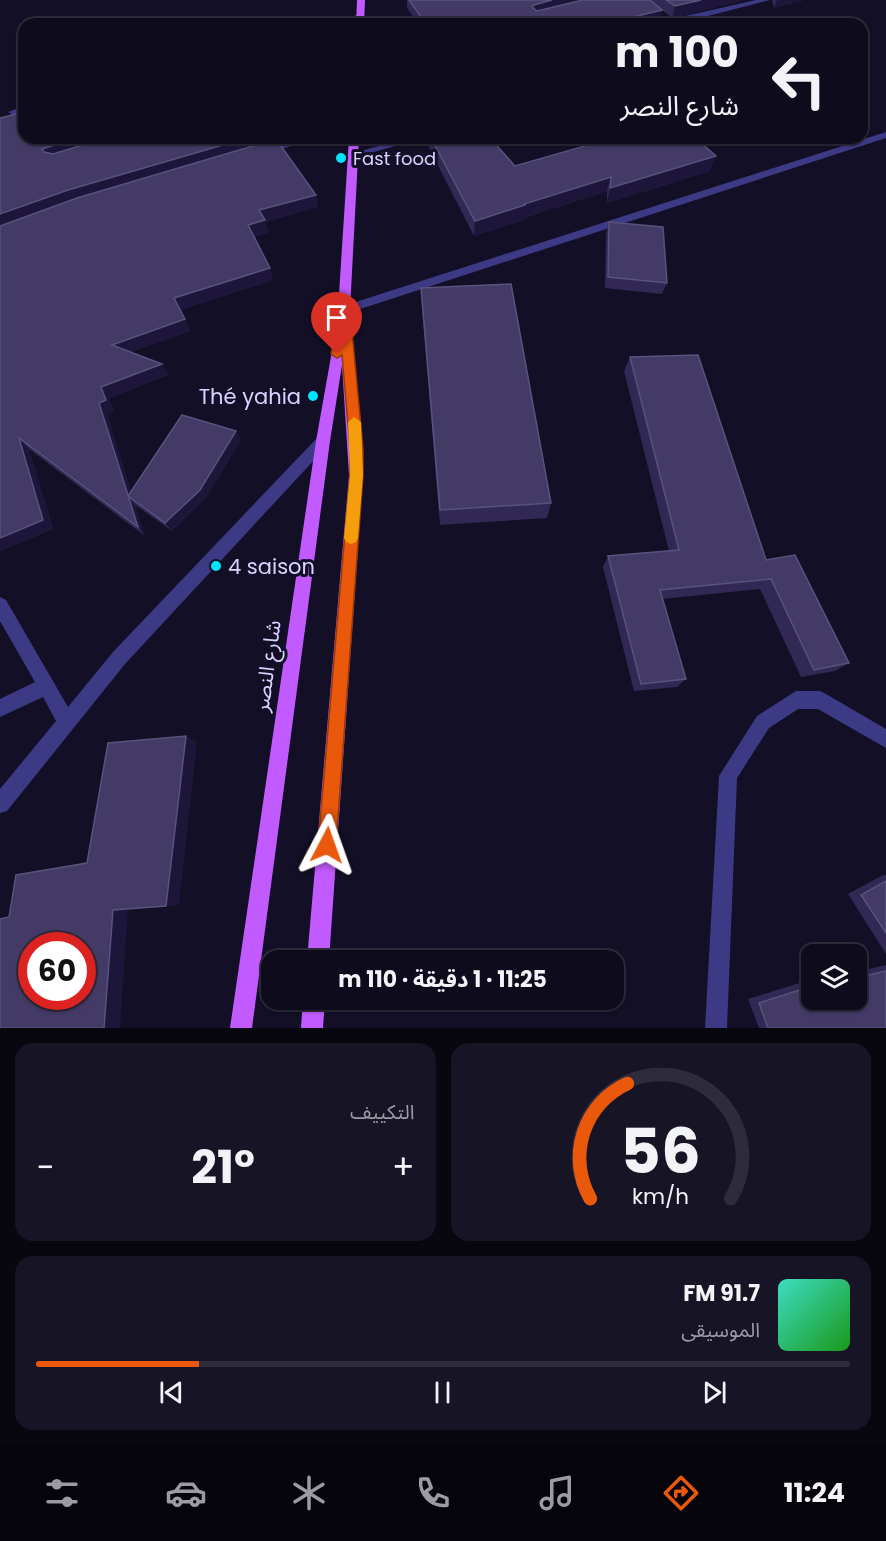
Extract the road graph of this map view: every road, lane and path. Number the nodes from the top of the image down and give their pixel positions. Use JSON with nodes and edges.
{"nodes":[{"id":1,"x":361,"y":0,"type":"edge"},
{"id":2,"x":766,"y":0,"type":"edge"},
{"id":3,"x":360,"y":18,"type":"edge"},
{"id":4,"x":688,"y":18,"type":"edge"},
{"id":5,"x":18,"y":111,"type":"edge"},
{"id":6,"x":13,"y":112,"type":"edge"},
{"id":7,"x":886,"y":135,"type":"edge"},
{"id":8,"x":868,"y":141,"type":"edge"},
{"id":9,"x":290,"y":144,"type":"edge"},
{"id":10,"x":353,"y":144,"type":"edge"},
{"id":11,"x":395,"y":144,"type":"edge"},
{"id":12,"x":858,"y":144,"type":"edge"},
{"id":13,"x":255,"y":154,"type":"edge"},
{"id":14,"x":352,"y":155,"type":"junction"},
{"id":15,"x":344,"y":310,"type":"junction"},
{"id":16,"x":323,"y":441,"type":"junction"},
{"id":17,"x":0,"y":605,"type":"edge"},
{"id":18,"x":46,"y":686,"type":"junction"},
{"id":19,"x":0,"y":708,"type":"edge"},
{"id":20,"x":66,"y":721,"type":"junction"},
{"id":21,"x":886,"y":739,"type":"edge"},
{"id":22,"x":0,"y":804,"type":"edge"},
{"id":23,"x":319,"y":950,"type":"edge"},
{"id":24,"x":314,"y":1010,"type":"edge"},
{"id":25,"x":241,"y":1028,"type":"edge"},
{"id":26,"x":312,"y":1028,"type":"edge"},
{"id":27,"x":716,"y":1028,"type":"edge"}],
"edges":[{"from":1,"to":3,"type":"main road"},
{"from":2,"to":4,"type":"street"},
{"from":5,"to":6,"type":"street"},
{"from":7,"to":8,"type":"street"},
{"from":9,"to":13,"type":"street"},
{"from":10,"to":14,"type":"main road","name":"شارع النصر"},
{"from":11,"to":14,"type":"street"},
{"from":12,"to":15,"type":"street"},
{"from":14,"to":15,"type":"main road","name":"شارع النصر"},
{"from":15,"to":16,"type":"main road","name":"شارع النصر"},
{"from":15,"to":23,"type":"main road","name":"شارع النصر"},
{"from":16,"to":20,"type":"street"},
{"from":16,"to":25,"type":"main road","name":"شارع النصر"},
{"from":17,"to":18,"type":"street"},
{"from":18,"to":19,"type":"street"},
{"from":18,"to":20,"type":"street"},
{"from":20,"to":22,"type":"street"},
{"from":21,"to":27,"type":"street"},
{"from":24,"to":26,"type":"main road"}]}
